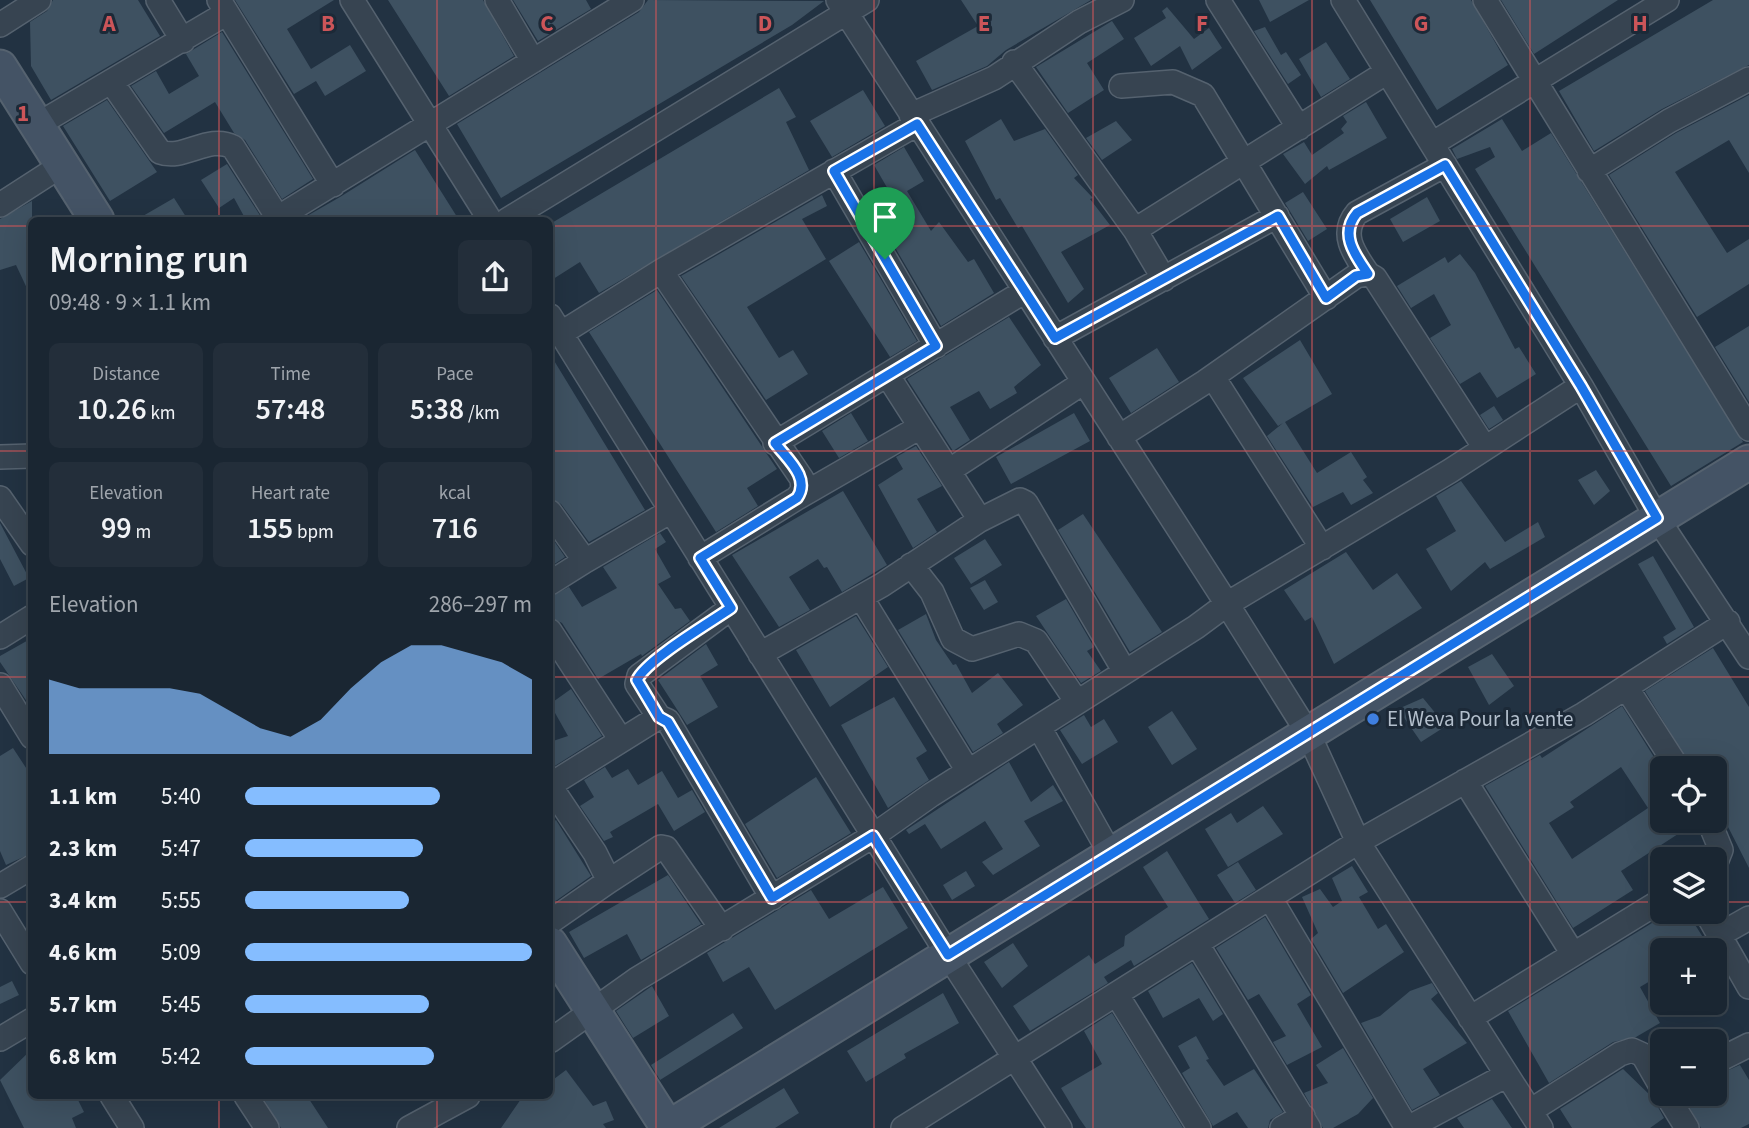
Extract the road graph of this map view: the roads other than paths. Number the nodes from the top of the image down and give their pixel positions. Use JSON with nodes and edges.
{"nodes":[{"id":1,"x":38,"y":0,"type":"edge"},
{"id":2,"x":158,"y":0,"type":"edge"},
{"id":3,"x":352,"y":0,"type":"edge"},
{"id":4,"x":497,"y":0,"type":"edge"},
{"id":5,"x":632,"y":0,"type":"edge"},
{"id":6,"x":867,"y":0,"type":"edge"},
{"id":7,"x":1122,"y":0,"type":"edge"},
{"id":8,"x":1218,"y":0,"type":"edge"},
{"id":9,"x":1343,"y":0,"type":"edge"},
{"id":10,"x":1485,"y":0,"type":"edge"},
{"id":11,"x":1667,"y":0,"type":"edge"},
{"id":12,"x":223,"y":7,"type":"edge"},
{"id":13,"x":842,"y":7,"type":"edge"},
{"id":14,"x":0,"y":25,"type":"edge"},
{"id":15,"x":183,"y":41,"type":"junction"},
{"id":16,"x":533,"y":61,"type":"junction"},
{"id":17,"x":1014,"y":62,"type":"junction"},
{"id":18,"x":0,"y":67,"type":"edge"},
{"id":19,"x":1387,"y":72,"type":"junction"},
{"id":20,"x":1749,"y":79,"type":"edge"},
{"id":21,"x":1534,"y":81,"type":"junction"},
{"id":22,"x":112,"y":83,"type":"junction"},
{"id":23,"x":1121,"y":86,"type":"dead end"},
{"id":24,"x":914,"y":120,"type":"junction"},
{"id":25,"x":37,"y":125,"type":"junction"},
{"id":26,"x":430,"y":125,"type":"junction"},
{"id":27,"x":1299,"y":128,"type":"junction"},
{"id":28,"x":1432,"y":144,"type":"junction"},
{"id":29,"x":1246,"y":163,"type":"junction"},
{"id":30,"x":62,"y":165,"type":"junction"},
{"id":31,"x":1445,"y":165,"type":"junction"},
{"id":32,"x":834,"y":171,"type":"junction"},
{"id":33,"x":1590,"y":171,"type":"junction"},
{"id":34,"x":333,"y":185,"type":"junction"},
{"id":35,"x":0,"y":205,"type":"edge"},
{"id":36,"x":1278,"y":216,"type":"junction"},
{"id":37,"x":95,"y":217,"type":"edge"},
{"id":38,"x":275,"y":217,"type":"edge"},
{"id":39,"x":279,"y":217,"type":"edge"},
{"id":40,"x":488,"y":217,"type":"edge"},
{"id":41,"x":512,"y":217,"type":"edge"},
{"id":42,"x":1135,"y":230,"type":"junction"},
{"id":43,"x":661,"y":271,"type":"junction"},
{"id":44,"x":1368,"y":274,"type":"junction"},
{"id":45,"x":1164,"y":279,"type":"junction"},
{"id":46,"x":1025,"y":291,"type":"junction"},
{"id":47,"x":1326,"y":298,"type":"junction"},
{"id":48,"x":555,"y":333,"type":"edge"},
{"id":49,"x":1055,"y":338,"type":"junction"},
{"id":50,"x":936,"y":346,"type":"junction"},
{"id":51,"x":888,"y":376,"type":"junction"},
{"id":52,"x":1213,"y":377,"type":"junction"},
{"id":53,"x":1084,"y":382,"type":"junction"},
{"id":54,"x":1581,"y":386,"type":"junction"},
{"id":55,"x":920,"y":427,"type":"junction"},
{"id":56,"x":1749,"y":429,"type":"edge"},
{"id":57,"x":1119,"y":437,"type":"junction"},
{"id":58,"x":775,"y":443,"type":"junction"},
{"id":59,"x":1485,"y":449,"type":"junction"},
{"id":60,"x":28,"y":456,"type":"edge"},
{"id":61,"x":0,"y":457,"type":"edge"},
{"id":62,"x":1749,"y":461,"type":"edge"},
{"id":63,"x":950,"y":470,"type":"junction"},
{"id":64,"x":0,"y":498,"type":"edge"},
{"id":65,"x":797,"y":498,"type":"junction"},
{"id":66,"x":671,"y":511,"type":"junction"},
{"id":67,"x":553,"y":516,"type":"edge"},
{"id":68,"x":1657,"y":518,"type":"junction"},
{"id":69,"x":980,"y":520,"type":"junction"},
{"id":70,"x":28,"y":538,"type":"edge"},
{"id":71,"x":1322,"y":548,"type":"junction"},
{"id":72,"x":700,"y":558,"type":"junction"},
{"id":73,"x":585,"y":561,"type":"junction"},
{"id":74,"x":911,"y":565,"type":"junction"},
{"id":75,"x":553,"y":581,"type":"edge"},
{"id":76,"x":861,"y":597,"type":"junction"},
{"id":77,"x":1227,"y":604,"type":"junction"},
{"id":78,"x":731,"y":608,"type":"junction"},
{"id":79,"x":28,"y":620,"type":"edge"},
{"id":80,"x":1728,"y":622,"type":"junction"},
{"id":81,"x":0,"y":637,"type":"edge"},
{"id":82,"x":553,"y":646,"type":"edge"},
{"id":83,"x":760,"y":654,"type":"junction"},
{"id":84,"x":1749,"y":657,"type":"edge"},
{"id":85,"x":1125,"y":672,"type":"junction"},
{"id":86,"x":0,"y":685,"type":"edge"},
{"id":87,"x":1626,"y":687,"type":"junction"},
{"id":88,"x":1077,"y":702,"type":"junction"},
{"id":89,"x":659,"y":717,"type":"junction"},
{"id":90,"x":1039,"y":727,"type":"junction"},
{"id":91,"x":28,"y":730,"type":"edge"},
{"id":92,"x":1308,"y":733,"type":"junction"},
{"id":93,"x":621,"y":740,"type":"junction"},
{"id":94,"x":1670,"y":756,"type":"edge"},
{"id":95,"x":968,"y":771,"type":"junction"},
{"id":96,"x":1465,"y":781,"type":"junction"},
{"id":97,"x":553,"y":783,"type":"edge"},
{"id":98,"x":553,"y":790,"type":"edge"},
{"id":99,"x":873,"y":836,"type":"junction"},
{"id":100,"x":1358,"y":842,"type":"junction"},
{"id":101,"x":1111,"y":855,"type":"junction"},
{"id":102,"x":28,"y":869,"type":"edge"},
{"id":103,"x":609,"y":881,"type":"junction"},
{"id":104,"x":0,"y":886,"type":"edge"},
{"id":105,"x":772,"y":898,"type":"junction"},
{"id":106,"x":1270,"y":898,"type":"junction"},
{"id":107,"x":1650,"y":907,"type":"edge"},
{"id":108,"x":0,"y":911,"type":"edge"},
{"id":109,"x":1749,"y":918,"type":"edge"},
{"id":110,"x":553,"y":920,"type":"edge"},
{"id":111,"x":1713,"y":924,"type":"edge"},
{"id":112,"x":722,"y":929,"type":"junction"},
{"id":113,"x":1719,"y":935,"type":"junction"},
{"id":114,"x":1197,"y":944,"type":"junction"},
{"id":115,"x":553,"y":949,"type":"edge"},
{"id":116,"x":1573,"y":954,"type":"junction"},
{"id":117,"x":948,"y":955,"type":"junction"},
{"id":118,"x":28,"y":956,"type":"edge"},
{"id":119,"x":1749,"y":987,"type":"edge"},
{"id":120,"x":1117,"y":995,"type":"junction"},
{"id":121,"x":592,"y":1012,"type":"junction"},
{"id":122,"x":1470,"y":1018,"type":"junction"},
{"id":123,"x":28,"y":1022,"type":"edge"},
{"id":124,"x":0,"y":1039,"type":"edge"},
{"id":125,"x":553,"y":1039,"type":"edge"},
{"id":126,"x":1748,"y":1049,"type":"edge"},
{"id":127,"x":1727,"y":1057,"type":"edge"},
{"id":128,"x":1016,"y":1059,"type":"junction"},
{"id":129,"x":1650,"y":1067,"type":"edge"},
{"id":130,"x":1507,"y":1075,"type":"junction"},
{"id":131,"x":114,"y":1099,"type":"edge"},
{"id":132,"x":248,"y":1099,"type":"edge"},
{"id":133,"x":463,"y":1099,"type":"edge"},
{"id":134,"x":1673,"y":1106,"type":"edge"},
{"id":135,"x":1535,"y":1120,"type":"edge"},
{"id":136,"x":1306,"y":1122,"type":"edge"},
{"id":137,"x":132,"y":1128,"type":"edge"},
{"id":138,"x":267,"y":1128,"type":"edge"},
{"id":139,"x":410,"y":1128,"type":"edge"},
{"id":140,"x":668,"y":1128,"type":"edge"},
{"id":141,"x":903,"y":1128,"type":"edge"},
{"id":142,"x":1060,"y":1128,"type":"edge"},
{"id":143,"x":1199,"y":1128,"type":"edge"},
{"id":144,"x":1282,"y":1128,"type":"edge"},
{"id":145,"x":1408,"y":1128,"type":"edge"},
{"id":146,"x":1687,"y":1128,"type":"edge"}],
"edges":[{"from":1,"to":14,"type":"street"},
{"from":2,"to":15,"type":"street"},
{"from":3,"to":26,"type":"street"},
{"from":4,"to":16,"type":"street"},
{"from":5,"to":16,"type":"street"},
{"from":6,"to":13,"type":"street"},
{"from":7,"to":17,"type":"street"},
{"from":8,"to":27,"type":"street"},
{"from":9,"to":19,"type":"street"},
{"from":10,"to":21,"type":"street"},
{"from":11,"to":21,"type":"street"},
{"from":12,"to":15,"type":"street"},
{"from":12,"to":34,"type":"street"},
{"from":13,"to":24,"type":"street"},
{"from":13,"to":41,"type":"street"},
{"from":15,"to":22,"type":"street"},
{"from":16,"to":26,"type":"street"},
{"from":17,"to":24,"type":"street"},
{"from":17,"to":42,"type":"street"},
{"from":18,"to":25,"type":"main road"},
{"from":19,"to":27,"type":"street"},
{"from":19,"to":28,"type":"street"},
{"from":20,"to":33,"type":"street"},
{"from":21,"to":28,"type":"street"},
{"from":21,"to":33,"type":"street"},
{"from":22,"to":25,"type":"street"},
{"from":22,"to":38,"type":"street"},
{"from":23,"to":29,"type":"street"},
{"from":24,"to":32,"type":"street"},
{"from":24,"to":46,"type":"street"},
{"from":25,"to":30,"type":"main road"},
{"from":26,"to":34,"type":"street"},
{"from":26,"to":40,"type":"street"},
{"from":27,"to":29,"type":"street"},
{"from":28,"to":31,"type":"street"},
{"from":29,"to":36,"type":"street"},
{"from":29,"to":42,"type":"street"},
{"from":30,"to":35,"type":"street"},
{"from":30,"to":37,"type":"main road"},
{"from":31,"to":44,"type":"street"},
{"from":31,"to":54,"type":"street"},
{"from":32,"to":43,"type":"street"},
{"from":32,"to":50,"type":"street"},
{"from":33,"to":56,"type":"street"},
{"from":34,"to":39,"type":"street"},
{"from":36,"to":45,"type":"street"},
{"from":36,"to":47,"type":"street"},
{"from":42,"to":45,"type":"street"},
{"from":43,"to":48,"type":"street"},
{"from":43,"to":58,"type":"street"},
{"from":44,"to":47,"type":"street"},
{"from":44,"to":59,"type":"street"},
{"from":45,"to":49,"type":"street"},
{"from":46,"to":49,"type":"street"},
{"from":46,"to":50,"type":"street"},
{"from":47,"to":52,"type":"street"},
{"from":48,"to":66,"type":"street"},
{"from":49,"to":53,"type":"street"},
{"from":50,"to":51,"type":"street"},
{"from":51,"to":55,"type":"street"},
{"from":51,"to":58,"type":"street"},
{"from":52,"to":57,"type":"street"},
{"from":52,"to":71,"type":"street"},
{"from":53,"to":57,"type":"street"},
{"from":53,"to":63,"type":"street"},
{"from":54,"to":59,"type":"street"},
{"from":54,"to":68,"type":"street"},
{"from":55,"to":63,"type":"street"},
{"from":55,"to":65,"type":"street"},
{"from":57,"to":77,"type":"street"},
{"from":58,"to":65,"type":"street"},
{"from":59,"to":71,"type":"street"},
{"from":60,"to":61,"type":"street"},
{"from":62,"to":68,"type":"main road"},
{"from":63,"to":69,"type":"street"},
{"from":64,"to":70,"type":"street"},
{"from":65,"to":72,"type":"street"},
{"from":66,"to":72,"type":"street"},
{"from":66,"to":73,"type":"street"},
{"from":67,"to":73,"type":"street"},
{"from":68,"to":80,"type":"street"},
{"from":68,"to":92,"type":"main road"},
{"from":69,"to":74,"type":"street"},
{"from":69,"to":85,"type":"street"},
{"from":71,"to":77,"type":"street"},
{"from":72,"to":78,"type":"street"},
{"from":73,"to":75,"type":"street"},
{"from":74,"to":76,"type":"street"},
{"from":74,"to":88,"type":"street"},
{"from":76,"to":83,"type":"street"},
{"from":76,"to":95,"type":"street"},
{"from":77,"to":85,"type":"street"},
{"from":77,"to":92,"type":"street"},
{"from":78,"to":83,"type":"street"},
{"from":78,"to":89,"type":"street"},
{"from":79,"to":81,"type":"street"},
{"from":80,"to":84,"type":"street"},
{"from":80,"to":87,"type":"street"},
{"from":82,"to":93,"type":"street"},
{"from":83,"to":99,"type":"street"},
{"from":85,"to":88,"type":"street"},
{"from":86,"to":91,"type":"street"},
{"from":87,"to":94,"type":"street"},
{"from":87,"to":96,"type":"street"},
{"from":88,"to":90,"type":"street"},
{"from":89,"to":93,"type":"street"},
{"from":89,"to":105,"type":"street"},
{"from":90,"to":95,"type":"street"},
{"from":90,"to":101,"type":"street"},
{"from":92,"to":100,"type":"street"},
{"from":92,"to":101,"type":"main road"},
{"from":93,"to":97,"type":"street"},
{"from":95,"to":99,"type":"street"},
{"from":96,"to":100,"type":"street"},
{"from":96,"to":116,"type":"street"},
{"from":98,"to":103,"type":"street"},
{"from":99,"to":105,"type":"street"},
{"from":99,"to":117,"type":"street"},
{"from":100,"to":106,"type":"street"},
{"from":100,"to":122,"type":"street"},
{"from":101,"to":117,"type":"main road"},
{"from":102,"to":104,"type":"street"},
{"from":103,"to":110,"type":"street"},
{"from":103,"to":112,"type":"street"},
{"from":105,"to":112,"type":"street"},
{"from":106,"to":114,"type":"street"},
{"from":106,"to":145,"type":"street"},
{"from":107,"to":116,"type":"street"},
{"from":108,"to":118,"type":"street"},
{"from":109,"to":113,"type":"street"},
{"from":111,"to":113,"type":"street"},
{"from":112,"to":121,"type":"street"},
{"from":113,"to":119,"type":"street"},
{"from":114,"to":120,"type":"street"},
{"from":114,"to":136,"type":"street"},
{"from":115,"to":121,"type":"main road"},
{"from":116,"to":122,"type":"street"},
{"from":117,"to":128,"type":"street"},
{"from":117,"to":140,"type":"main road"},
{"from":120,"to":128,"type":"street"},
{"from":120,"to":143,"type":"street"},
{"from":121,"to":125,"type":"street"},
{"from":121,"to":140,"type":"main road"},
{"from":122,"to":130,"type":"street"},
{"from":123,"to":124,"type":"street"},
{"from":126,"to":127,"type":"street"},
{"from":128,"to":141,"type":"street"},
{"from":128,"to":142,"type":"street"},
{"from":129,"to":135,"type":"street"},
{"from":130,"to":135,"type":"street"},
{"from":130,"to":145,"type":"street"},
{"from":131,"to":137,"type":"street"},
{"from":132,"to":138,"type":"street"},
{"from":133,"to":139,"type":"street"},
{"from":134,"to":146,"type":"street"},
{"from":136,"to":144,"type":"street"}]}
